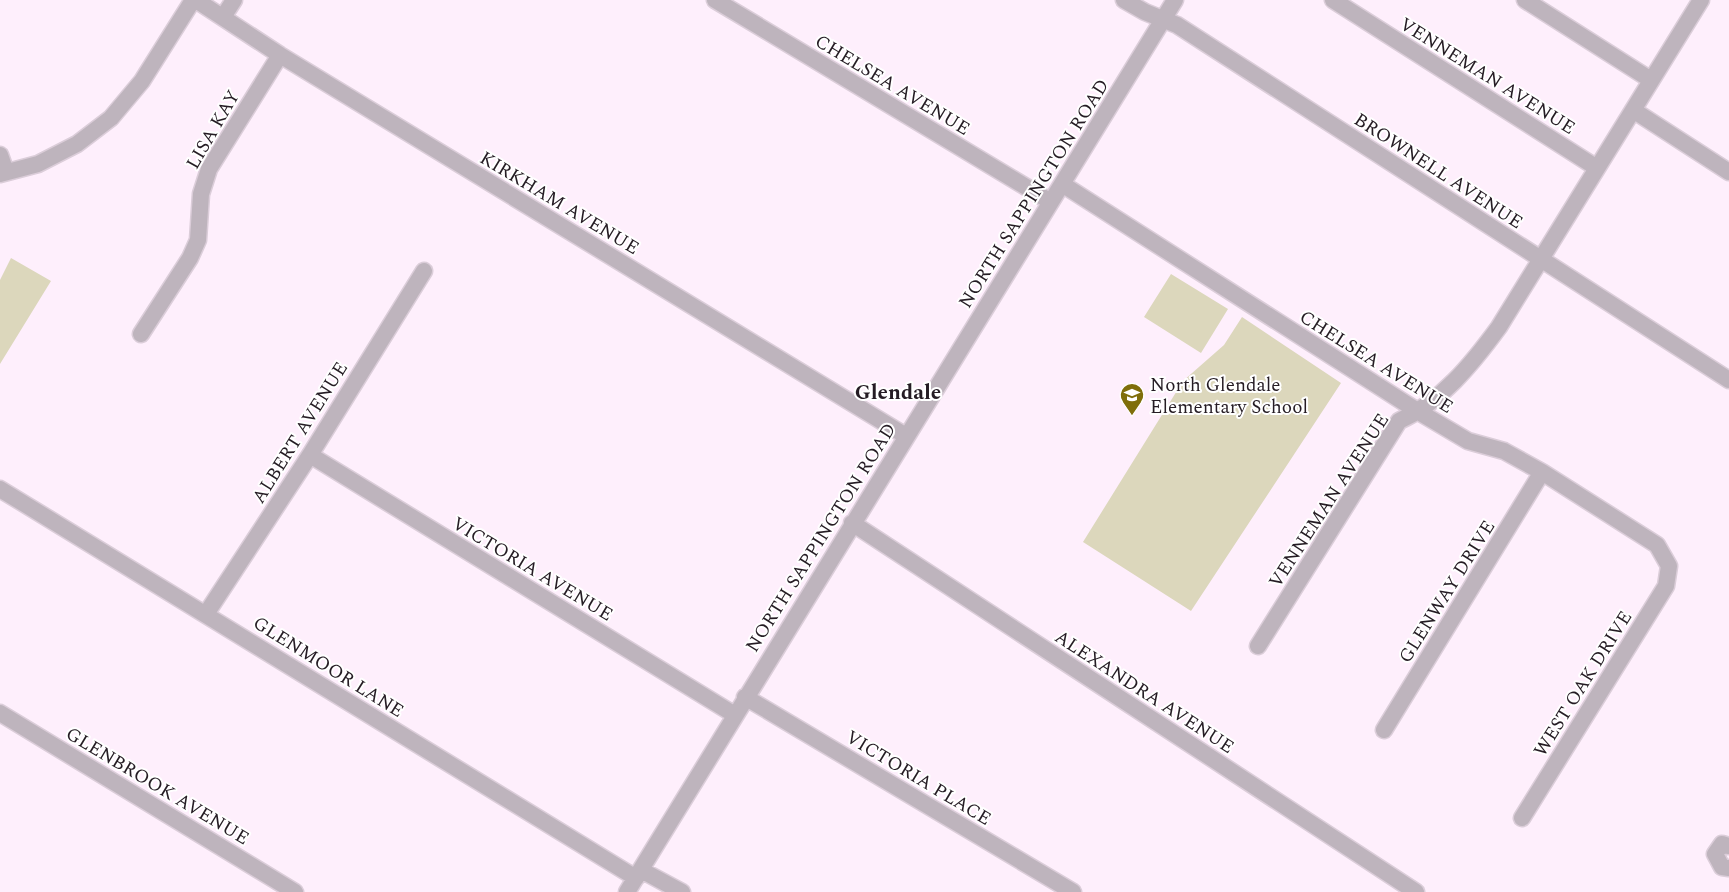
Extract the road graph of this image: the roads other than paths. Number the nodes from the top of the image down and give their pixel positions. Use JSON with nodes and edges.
{"nodes":[{"id":1,"x":194,"y":0,"type":"edge"},
{"id":2,"x":234,"y":0,"type":"edge"},
{"id":3,"x":715,"y":0,"type":"edge"},
{"id":4,"x":1124,"y":0,"type":"edge"},
{"id":5,"x":1175,"y":0,"type":"edge"},
{"id":6,"x":1333,"y":0,"type":"edge"},
{"id":7,"x":1525,"y":0,"type":"edge"},
{"id":8,"x":1701,"y":0,"type":"edge"},
{"id":9,"x":223,"y":17,"type":"junction"},
{"id":10,"x":1163,"y":19,"type":"junction"},
{"id":11,"x":280,"y":55,"type":"junction"},
{"id":12,"x":1651,"y":80,"type":"junction"},
{"id":13,"x":1632,"y":110,"type":"junction"},
{"id":14,"x":0,"y":155,"type":"edge"},
{"id":15,"x":1597,"y":168,"type":"junction"},
{"id":16,"x":1729,"y":172,"type":"edge"},
{"id":17,"x":3,"y":173,"type":"edge"},
{"id":18,"x":1062,"y":184,"type":"junction"},
{"id":19,"x":1051,"y":202,"type":"junction"},
{"id":20,"x":1541,"y":259,"type":"junction"},
{"id":21,"x":424,"y":270,"type":"dead end"},
{"id":22,"x":141,"y":334,"type":"dead end"},
{"id":23,"x":1729,"y":380,"type":"edge"},
{"id":24,"x":1418,"y":412,"type":"junction"},
{"id":25,"x":906,"y":436,"type":"junction"},
{"id":26,"x":310,"y":455,"type":"junction"},
{"id":27,"x":1542,"y":472,"type":"junction"},
{"id":28,"x":0,"y":489,"type":"edge"},
{"id":29,"x":852,"y":523,"type":"junction"},
{"id":30,"x":1669,"y":566,"type":"joint"},
{"id":31,"x":206,"y":614,"type":"junction"},
{"id":32,"x":1258,"y":646,"type":"dead end"},
{"id":33,"x":745,"y":697,"type":"junction"},
{"id":34,"x":0,"y":713,"type":"edge"},
{"id":35,"x":735,"y":715,"type":"junction"},
{"id":36,"x":1384,"y":730,"type":"dead end"},
{"id":37,"x":1522,"y":818,"type":"dead end"},
{"id":38,"x":1729,"y":846,"type":"edge"},
{"id":39,"x":1729,"y":868,"type":"edge"},
{"id":40,"x":638,"y":874,"type":"junction"},
{"id":41,"x":295,"y":892,"type":"edge"},
{"id":42,"x":627,"y":892,"type":"edge"},
{"id":43,"x":682,"y":892,"type":"edge"},
{"id":44,"x":1073,"y":892,"type":"edge"},
{"id":45,"x":1416,"y":892,"type":"edge"}],
"edges":[{"from":1,"to":9,"type":"street","name":"KIRKHAM AVENUE"},
{"from":1,"to":17,"type":"street"},
{"from":2,"to":9,"type":"street"},
{"from":3,"to":19,"type":"street","name":"CHELSEA AVENUE"},
{"from":4,"to":10,"type":"street","name":"BROWNELL AVENUE"},
{"from":5,"to":10,"type":"street","name":"NORTH SAPPINGTON ROAD"},
{"from":6,"to":15,"type":"street","name":"VENNEMAN AVENUE"},
{"from":7,"to":12,"type":"street"},
{"from":8,"to":12,"type":"street","name":"VENNEMAN AVENUE"},
{"from":9,"to":11,"type":"street","name":"KIRKHAM AVENUE"},
{"from":10,"to":18,"type":"street","name":"NORTH SAPPINGTON ROAD"},
{"from":10,"to":20,"type":"street","name":"BROWNELL AVENUE"},
{"from":11,"to":22,"type":"street","name":"LISA KAY"},
{"from":11,"to":25,"type":"street","name":"KIRKHAM AVENUE"},
{"from":12,"to":13,"type":"street","name":"VENNEMAN AVENUE"},
{"from":13,"to":15,"type":"street","name":"VENNEMAN AVENUE"},
{"from":13,"to":16,"type":"street"},
{"from":14,"to":17,"type":"street"},
{"from":15,"to":20,"type":"street","name":"VENNEMAN AVENUE"},
{"from":18,"to":19,"type":"street","name":"NORTH SAPPINGTON ROAD"},
{"from":18,"to":24,"type":"street","name":"CHELSEA AVENUE"},
{"from":19,"to":25,"type":"street","name":"NORTH SAPPINGTON ROAD"},
{"from":20,"to":23,"type":"street","name":"BROWNELL AVENUE"},
{"from":20,"to":24,"type":"street","name":"VENNEMAN AVENUE"},
{"from":21,"to":26,"type":"street","name":"ALBERT AVENUE"},
{"from":24,"to":27,"type":"street","name":"CHELSEA AVENUE"},
{"from":24,"to":32,"type":"street","name":"VENNEMAN AVENUE"},
{"from":25,"to":29,"type":"street","name":"NORTH SAPPINGTON ROAD"},
{"from":26,"to":31,"type":"street","name":"ALBERT AVENUE"},
{"from":26,"to":35,"type":"street","name":"VICTORIA AVENUE"},
{"from":27,"to":30,"type":"street","name":"CHELSEA AVENUE"},
{"from":27,"to":36,"type":"street","name":"GLENWAY DRIVE"},
{"from":28,"to":31,"type":"street","name":"GLENMOOR LANE"},
{"from":29,"to":33,"type":"street","name":"NORTH SAPPINGTON ROAD"},
{"from":29,"to":45,"type":"street","name":"ALEXANDRA AVENUE"},
{"from":30,"to":37,"type":"street","name":"WEST OAK DRIVE"},
{"from":31,"to":40,"type":"street","name":"GLENMOOR LANE"},
{"from":33,"to":35,"type":"street","name":"NORTH SAPPINGTON ROAD"},
{"from":33,"to":44,"type":"street","name":"VICTORIA PLACE"},
{"from":34,"to":41,"type":"street","name":"GLENBROOK AVENUE"},
{"from":35,"to":40,"type":"street","name":"NORTH SAPPINGTON ROAD"},
{"from":38,"to":39,"type":"street"},
{"from":40,"to":42,"type":"street","name":"NORTH SAPPINGTON ROAD"},
{"from":40,"to":43,"type":"street","name":"GLENMOOR LANE"}]}
